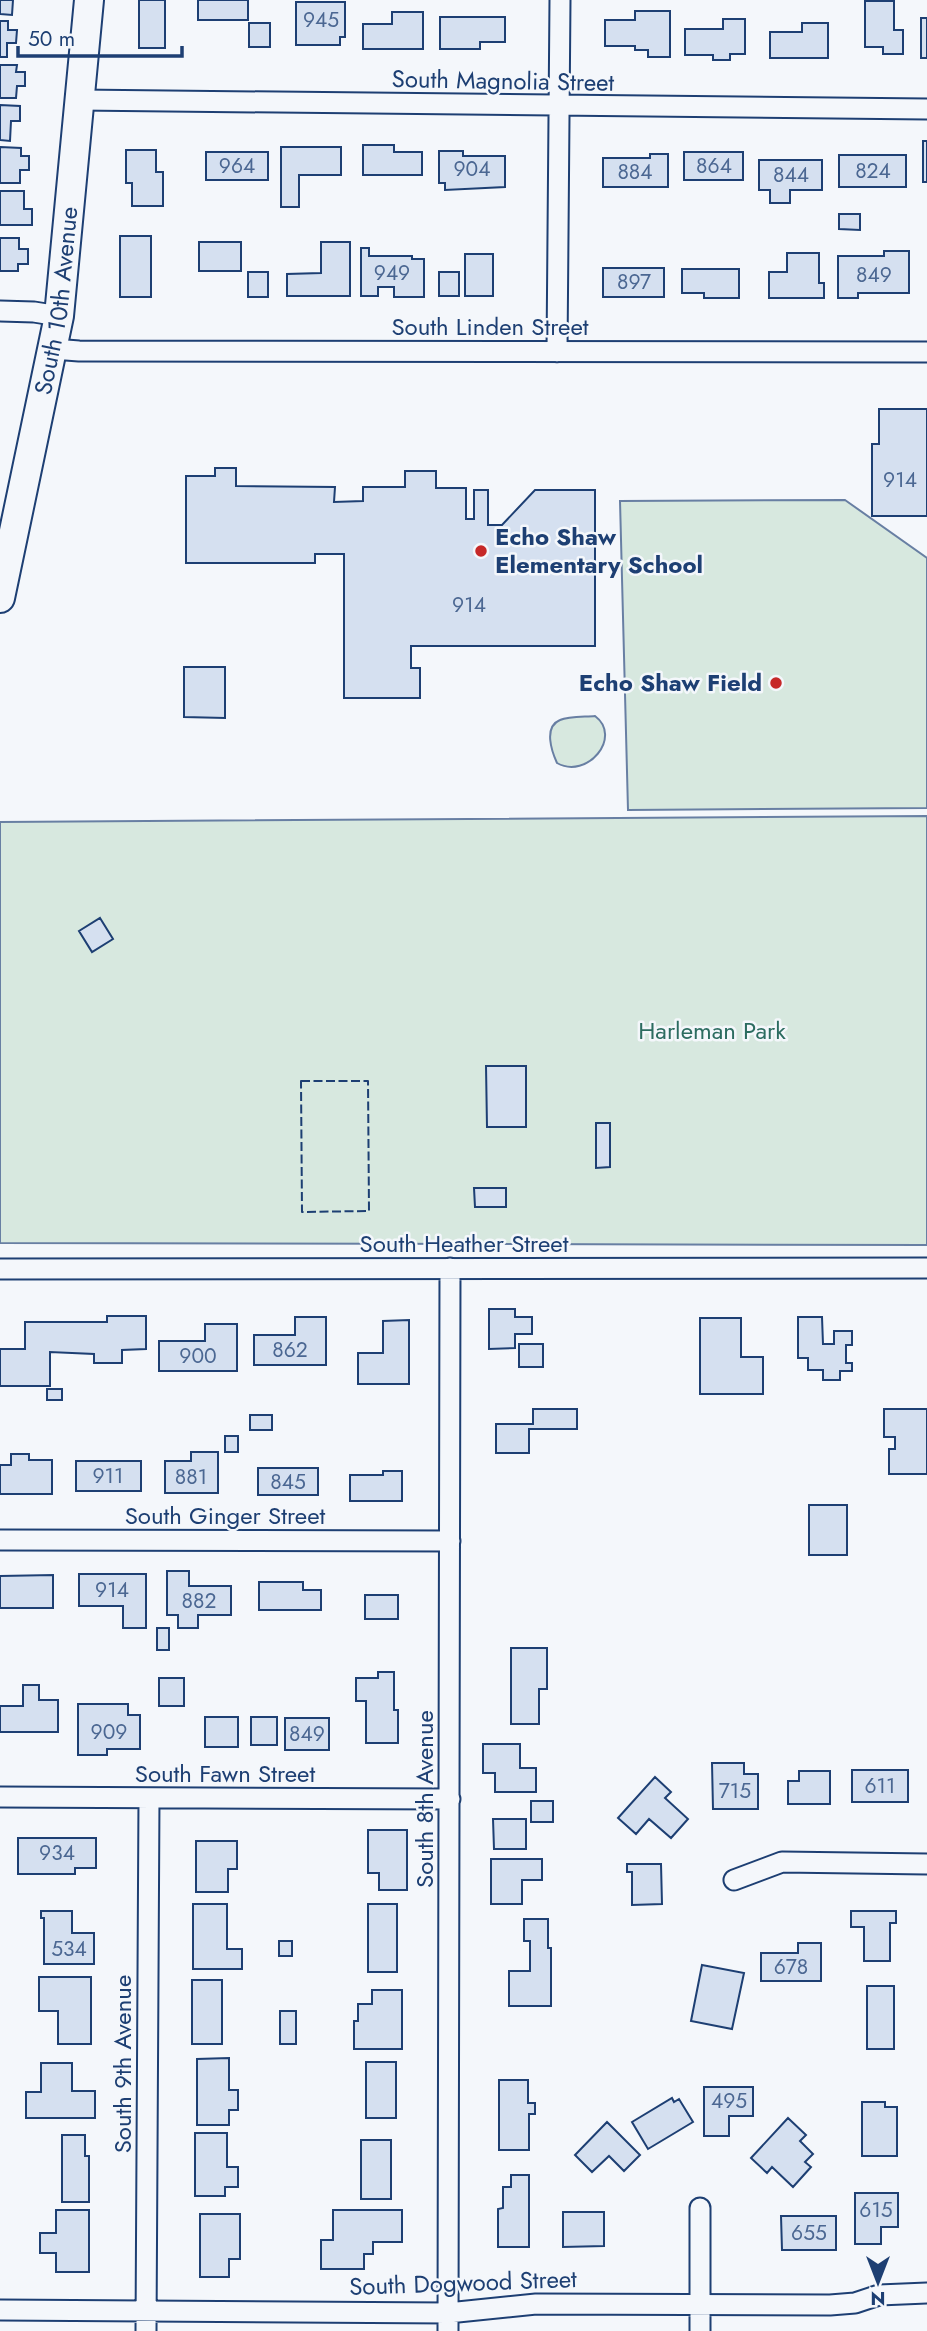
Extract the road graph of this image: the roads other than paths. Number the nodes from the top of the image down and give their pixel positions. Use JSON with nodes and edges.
{"nodes":[{"id":1,"x":89,"y":0,"type":"edge"},
{"id":2,"x":560,"y":0,"type":"edge"},
{"id":3,"x":79,"y":100,"type":"junction"},
{"id":4,"x":559,"y":107,"type":"junction"},
{"id":5,"x":927,"y":109,"type":"edge"},
{"id":6,"x":0,"y":311,"type":"edge"},
{"id":7,"x":60,"y":316,"type":"junction"},
{"id":8,"x":53,"y":349,"type":"junction"},
{"id":9,"x":557,"y":352,"type":"junction"},
{"id":10,"x":927,"y":352,"type":"edge"},
{"id":11,"x":1,"y":585,"type":"edge"},
{"id":12,"x":450,"y":1268,"type":"junction"},
{"id":13,"x":927,"y":1268,"type":"edge"},
{"id":14,"x":0,"y":1269,"type":"edge"},
{"id":15,"x":0,"y":1540,"type":"edge"},
{"id":16,"x":450,"y":1541,"type":"junction"},
{"id":17,"x":0,"y":1797,"type":"edge"},
{"id":18,"x":149,"y":1798,"type":"junction"},
{"id":19,"x":450,"y":1799,"type":"junction"},
{"id":20,"x":927,"y":1864,"type":"edge"},
{"id":21,"x":734,"y":1880,"type":"dead end"},
{"id":22,"x":699,"y":2208,"type":"dead end"},
{"id":23,"x":927,"y":2293,"type":"edge"},
{"id":24,"x":700,"y":2304,"type":"junction"},
{"id":25,"x":0,"y":2309,"type":"edge"},
{"id":26,"x":146,"y":2311,"type":"junction"},
{"id":27,"x":448,"y":2322,"type":"edge"},
{"id":28,"x":146,"y":2331,"type":"edge"},
{"id":29,"x":700,"y":2331,"type":"edge"}],
"edges":[{"from":1,"to":3,"type":"main road","name":"South 10th Avenue"},
{"from":2,"to":4,"type":"street"},
{"from":3,"to":4,"type":"street","name":"South Magnolia Street"},
{"from":3,"to":7,"type":"main road","name":"South 10th Avenue"},
{"from":4,"to":5,"type":"street","name":"South Magnolia Street"},
{"from":4,"to":9,"type":"street"},
{"from":6,"to":7,"type":"street"},
{"from":7,"to":8,"type":"main road","name":"South 10th Avenue"},
{"from":8,"to":9,"type":"street","name":"South Linden Street"},
{"from":8,"to":11,"type":"main road","name":"South 10th Avenue"},
{"from":9,"to":10,"type":"street","name":"South Linden Street"},
{"from":12,"to":13,"type":"street","name":"South Heather Street"},
{"from":12,"to":14,"type":"street","name":"South Heather Street"},
{"from":12,"to":16,"type":"street","name":"South 8th Avenue"},
{"from":15,"to":16,"type":"street","name":"South Ginger Street"},
{"from":16,"to":19,"type":"street","name":"South 8th Avenue"},
{"from":17,"to":18,"type":"street","name":"South Fawn Street"},
{"from":18,"to":19,"type":"street","name":"South Fawn Street"},
{"from":18,"to":26,"type":"street","name":"South 9th Avenue"},
{"from":19,"to":27,"type":"street","name":"South 8th Avenue"},
{"from":20,"to":21,"type":"street"},
{"from":22,"to":24,"type":"street"},
{"from":23,"to":24,"type":"street","name":"South Dogwood Street"},
{"from":24,"to":27,"type":"street","name":"South Dogwood Street"},
{"from":24,"to":29,"type":"street"},
{"from":25,"to":26,"type":"street","name":"South Dogwood Street"},
{"from":26,"to":27,"type":"street","name":"South Dogwood Street"},
{"from":26,"to":28,"type":"street","name":"South 9th Avenue"}]}
